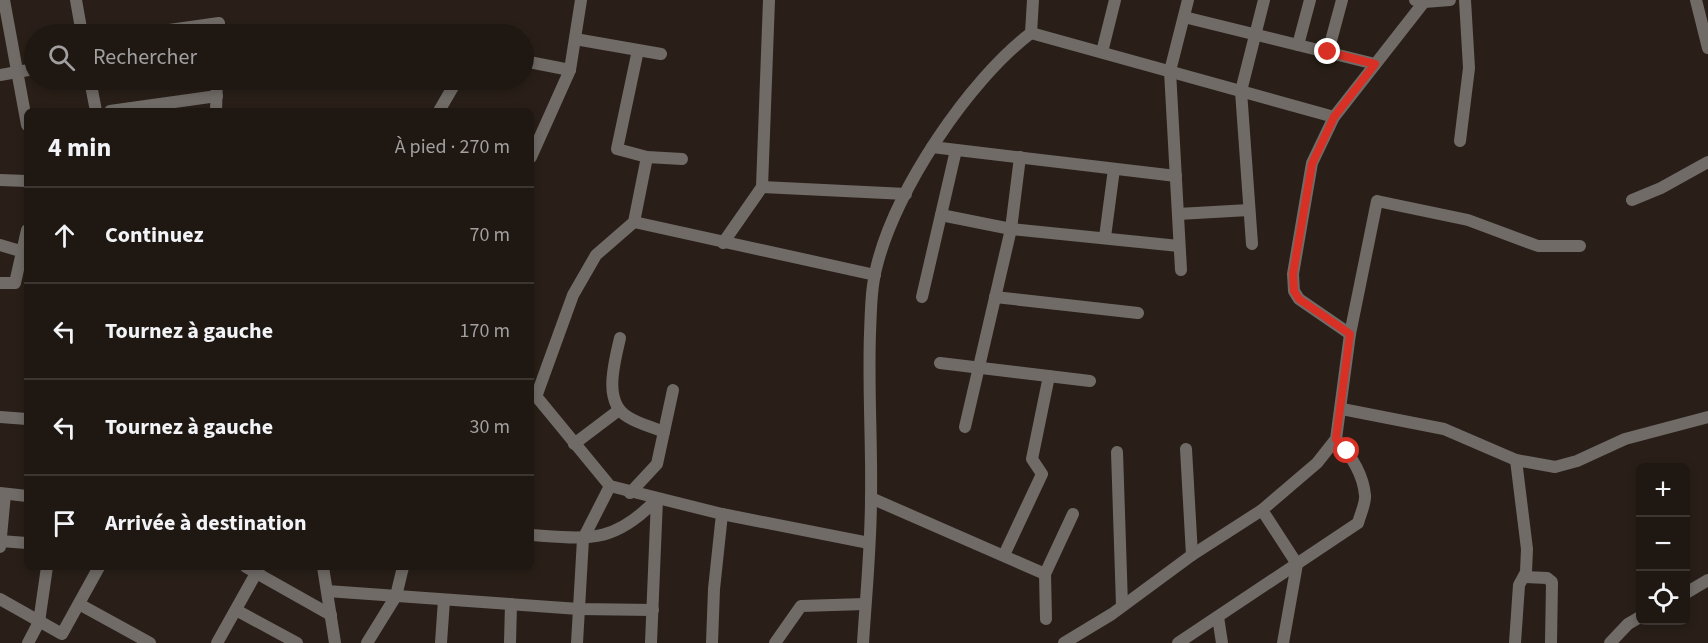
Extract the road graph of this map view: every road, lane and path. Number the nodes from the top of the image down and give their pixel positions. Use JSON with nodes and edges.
{"nodes":[{"id":1,"x":4,"y":0,"type":"edge"},
{"id":2,"x":76,"y":0,"type":"edge"},
{"id":3,"x":581,"y":0,"type":"edge"},
{"id":4,"x":769,"y":0,"type":"edge"},
{"id":5,"x":1033,"y":0,"type":"edge"},
{"id":6,"x":1115,"y":0,"type":"edge"},
{"id":7,"x":1188,"y":0,"type":"edge"},
{"id":8,"x":1264,"y":0,"type":"edge"},
{"id":9,"x":1310,"y":0,"type":"edge"},
{"id":10,"x":1342,"y":0,"type":"edge"},
{"id":11,"x":1450,"y":0,"type":"edge"},
{"id":12,"x":1465,"y":0,"type":"edge"},
{"id":13,"x":1696,"y":0,"type":"edge"},
{"id":14,"x":1419,"y":1,"type":"edge"},
{"id":15,"x":1184,"y":17,"type":"junction"},
{"id":16,"x":80,"y":24,"type":"edge"},
{"id":17,"x":1031,"y":33,"type":"junction"},
{"id":18,"x":1256,"y":34,"type":"junction"},
{"id":19,"x":574,"y":39,"type":"junction"},
{"id":20,"x":1298,"y":45,"type":"junction"},
{"id":21,"x":1708,"y":48,"type":"edge"},
{"id":22,"x":638,"y":50,"type":"junction"},
{"id":23,"x":1102,"y":52,"type":"junction"},
{"id":24,"x":1328,"y":52,"type":"junction"},
{"id":25,"x":661,"y":54,"type":"dead end"},
{"id":26,"x":534,"y":63,"type":"edge"},
{"id":27,"x":1375,"y":64,"type":"junction"},
{"id":28,"x":570,"y":70,"type":"junction"},
{"id":29,"x":24,"y":71,"type":"edge"},
{"id":30,"x":1170,"y":71,"type":"junction"},
{"id":31,"x":17,"y":73,"type":"junction"},
{"id":32,"x":0,"y":75,"type":"edge"},
{"id":33,"x":92,"y":90,"type":"edge"},
{"id":34,"x":217,"y":90,"type":"edge"},
{"id":35,"x":451,"y":90,"type":"edge"},
{"id":36,"x":1241,"y":91,"type":"junction"},
{"id":37,"x":217,"y":96,"type":"junction"},
{"id":38,"x":95,"y":108,"type":"edge"},
{"id":39,"x":152,"y":108,"type":"edge"},
{"id":40,"x":216,"y":108,"type":"edge"},
{"id":41,"x":441,"y":108,"type":"edge"},
{"id":42,"x":24,"y":109,"type":"edge"},
{"id":43,"x":1334,"y":117,"type":"junction"},
{"id":44,"x":535,"y":140,"type":"edge"},
{"id":45,"x":1460,"y":141,"type":"dead end"},
{"id":46,"x":932,"y":147,"type":"junction"},
{"id":47,"x":956,"y":150,"type":"junction"},
{"id":48,"x":647,"y":158,"type":"junction"},
{"id":49,"x":1020,"y":158,"type":"junction"},
{"id":50,"x":682,"y":159,"type":"dead end"},
{"id":51,"x":1708,"y":162,"type":"edge"},
{"id":52,"x":1114,"y":169,"type":"junction"},
{"id":53,"x":1176,"y":176,"type":"junction"},
{"id":54,"x":0,"y":180,"type":"edge"},
{"id":55,"x":24,"y":181,"type":"edge"},
{"id":56,"x":762,"y":187,"type":"junction"},
{"id":57,"x":906,"y":194,"type":"junction"},
{"id":58,"x":1632,"y":200,"type":"dead end"},
{"id":59,"x":1249,"y":210,"type":"junction"},
{"id":60,"x":1178,"y":214,"type":"junction"},
{"id":61,"x":941,"y":215,"type":"junction"},
{"id":62,"x":634,"y":222,"type":"junction"},
{"id":63,"x":1011,"y":229,"type":"junction"},
{"id":64,"x":1105,"y":237,"type":"junction"},
{"id":65,"x":723,"y":243,"type":"junction"},
{"id":66,"x":1252,"y":244,"type":"dead end"},
{"id":67,"x":0,"y":245,"type":"edge"},
{"id":68,"x":1179,"y":246,"type":"junction"},
{"id":69,"x":1580,"y":246,"type":"dead end"},
{"id":70,"x":24,"y":253,"type":"edge"},
{"id":71,"x":24,"y":256,"type":"edge"},
{"id":72,"x":1181,"y":270,"type":"dead end"},
{"id":73,"x":875,"y":275,"type":"junction"},
{"id":74,"x":0,"y":283,"type":"edge"},
{"id":75,"x":922,"y":297,"type":"dead end"},
{"id":76,"x":995,"y":297,"type":"junction"},
{"id":77,"x":1138,"y":313,"type":"dead end"},
{"id":78,"x":1350,"y":334,"type":"junction"},
{"id":79,"x":620,"y":338,"type":"dead end"},
{"id":80,"x":940,"y":363,"type":"dead end"},
{"id":81,"x":979,"y":368,"type":"junction"},
{"id":82,"x":1049,"y":376,"type":"junction"},
{"id":83,"x":1089,"y":381,"type":"dead end"},
{"id":84,"x":673,"y":390,"type":"dead end"},
{"id":85,"x":534,"y":393,"type":"edge"},
{"id":86,"x":619,"y":410,"type":"junction"},
{"id":87,"x":1342,"y":410,"type":"junction"},
{"id":88,"x":0,"y":417,"type":"edge"},
{"id":89,"x":1708,"y":417,"type":"edge"},
{"id":90,"x":24,"y":419,"type":"edge"},
{"id":91,"x":964,"y":427,"type":"dead end"},
{"id":92,"x":664,"y":432,"type":"junction"},
{"id":93,"x":1336,"y":439,"type":"junction"},
{"id":94,"x":574,"y":444,"type":"junction"},
{"id":95,"x":1186,"y":449,"type":"dead end"},
{"id":96,"x":1117,"y":452,"type":"dead end"},
{"id":97,"x":1516,"y":460,"type":"junction"},
{"id":98,"x":610,"y":486,"type":"junction"},
{"id":99,"x":2,"y":493,"type":"edge"},
{"id":100,"x":630,"y":493,"type":"junction"},
{"id":101,"x":24,"y":496,"type":"edge"},
{"id":102,"x":872,"y":498,"type":"junction"},
{"id":103,"x":657,"y":499,"type":"junction"},
{"id":104,"x":1262,"y":510,"type":"junction"},
{"id":105,"x":722,"y":514,"type":"junction"},
{"id":106,"x":1073,"y":514,"type":"dead end"},
{"id":107,"x":534,"y":535,"type":"edge"},
{"id":108,"x":583,"y":539,"type":"junction"},
{"id":109,"x":0,"y":541,"type":"edge"},
{"id":110,"x":24,"y":543,"type":"edge"},
{"id":111,"x":869,"y":543,"type":"junction"},
{"id":112,"x":0,"y":547,"type":"edge"},
{"id":113,"x":1004,"y":555,"type":"junction"},
{"id":114,"x":1192,"y":555,"type":"junction"},
{"id":115,"x":1297,"y":564,"type":"junction"},
{"id":116,"x":48,"y":570,"type":"edge"},
{"id":117,"x":97,"y":570,"type":"edge"},
{"id":118,"x":254,"y":570,"type":"edge"},
{"id":119,"x":256,"y":570,"type":"edge"},
{"id":120,"x":323,"y":570,"type":"edge"},
{"id":121,"x":402,"y":570,"type":"edge"},
{"id":122,"x":1045,"y":574,"type":"junction"},
{"id":123,"x":1525,"y":578,"type":"junction"},
{"id":124,"x":1708,"y":580,"type":"edge"},
{"id":125,"x":1690,"y":590,"type":"edge"},
{"id":126,"x":327,"y":591,"type":"junction"},
{"id":127,"x":396,"y":596,"type":"junction"},
{"id":128,"x":0,"y":599,"type":"edge"},
{"id":129,"x":444,"y":600,"type":"junction"},
{"id":130,"x":79,"y":604,"type":"junction"},
{"id":131,"x":511,"y":604,"type":"junction"},
{"id":132,"x":865,"y":604,"type":"junction"},
{"id":133,"x":1122,"y":605,"type":"junction"},
{"id":134,"x":579,"y":609,"type":"junction"},
{"id":135,"x":236,"y":610,"type":"junction"},
{"id":136,"x":652,"y":610,"type":"junction"},
{"id":137,"x":331,"y":615,"type":"junction"},
{"id":138,"x":1218,"y":617,"type":"junction"},
{"id":139,"x":1046,"y":618,"type":"dead end"},
{"id":140,"x":1636,"y":620,"type":"edge"},
{"id":141,"x":39,"y":622,"type":"junction"},
{"id":142,"x":28,"y":643,"type":"edge"},
{"id":143,"x":150,"y":643,"type":"edge"},
{"id":144,"x":217,"y":643,"type":"edge"},
{"id":145,"x":297,"y":643,"type":"edge"},
{"id":146,"x":335,"y":643,"type":"edge"},
{"id":147,"x":367,"y":643,"type":"edge"},
{"id":148,"x":441,"y":643,"type":"edge"},
{"id":149,"x":510,"y":643,"type":"edge"},
{"id":150,"x":577,"y":643,"type":"edge"},
{"id":151,"x":651,"y":643,"type":"edge"},
{"id":152,"x":712,"y":643,"type":"edge"},
{"id":153,"x":776,"y":643,"type":"edge"},
{"id":154,"x":863,"y":643,"type":"edge"},
{"id":155,"x":1064,"y":643,"type":"edge"},
{"id":156,"x":1178,"y":643,"type":"edge"},
{"id":157,"x":1222,"y":643,"type":"edge"},
{"id":158,"x":1283,"y":643,"type":"edge"},
{"id":159,"x":1515,"y":643,"type":"edge"},
{"id":160,"x":1551,"y":643,"type":"edge"},
{"id":161,"x":1610,"y":643,"type":"edge"}],
"edges":[{"from":1,"to":31,"type":"street"},
{"from":2,"to":16,"type":"street"},
{"from":3,"to":19,"type":"street"},
{"from":4,"to":56,"type":"street"},
{"from":5,"to":17,"type":"street"},
{"from":6,"to":23,"type":"street"},
{"from":7,"to":15,"type":"street"},
{"from":8,"to":18,"type":"street"},
{"from":9,"to":20,"type":"street"},
{"from":10,"to":24,"type":"street"},
{"from":11,"to":14,"type":"street"},
{"from":12,"to":45,"type":"street"},
{"from":13,"to":21,"type":"street"},
{"from":14,"to":27,"type":"street"},
{"from":15,"to":18,"type":"street"},
{"from":15,"to":30,"type":"street"},
{"from":17,"to":23,"type":"street"},
{"from":17,"to":46,"type":"street"},
{"from":18,"to":20,"type":"street"},
{"from":18,"to":36,"type":"street"},
{"from":19,"to":22,"type":"street"},
{"from":19,"to":28,"type":"street"},
{"from":20,"to":24,"type":"street"},
{"from":22,"to":25,"type":"street"},
{"from":22,"to":48,"type":"street"},
{"from":23,"to":30,"type":"street"},
{"from":24,"to":27,"type":"street"},
{"from":26,"to":28,"type":"street"},
{"from":27,"to":43,"type":"street"},
{"from":28,"to":44,"type":"street"},
{"from":29,"to":31,"type":"street"},
{"from":30,"to":36,"type":"street"},
{"from":30,"to":53,"type":"street"},
{"from":31,"to":32,"type":"street"},
{"from":31,"to":42,"type":"street"},
{"from":33,"to":38,"type":"street"},
{"from":34,"to":37,"type":"street"},
{"from":35,"to":41,"type":"street"},
{"from":36,"to":43,"type":"street"},
{"from":36,"to":59,"type":"street"},
{"from":37,"to":39,"type":"street"},
{"from":37,"to":40,"type":"street"},
{"from":43,"to":78,"type":"street"},
{"from":46,"to":47,"type":"street"},
{"from":46,"to":57,"type":"street"},
{"from":47,"to":49,"type":"street"},
{"from":47,"to":61,"type":"street"},
{"from":48,"to":50,"type":"street"},
{"from":48,"to":62,"type":"street"},
{"from":49,"to":52,"type":"street"},
{"from":49,"to":63,"type":"street"},
{"from":51,"to":58,"type":"street"},
{"from":52,"to":53,"type":"street"},
{"from":52,"to":64,"type":"street"},
{"from":53,"to":60,"type":"street"},
{"from":54,"to":55,"type":"street"},
{"from":56,"to":57,"type":"street"},
{"from":56,"to":65,"type":"street"},
{"from":57,"to":73,"type":"street"},
{"from":59,"to":60,"type":"street"},
{"from":59,"to":66,"type":"street"},
{"from":60,"to":68,"type":"street"},
{"from":61,"to":63,"type":"street"},
{"from":61,"to":75,"type":"street"},
{"from":62,"to":65,"type":"street"},
{"from":62,"to":85,"type":"street"},
{"from":63,"to":64,"type":"street"},
{"from":63,"to":76,"type":"street"},
{"from":64,"to":68,"type":"street"},
{"from":65,"to":73,"type":"street"},
{"from":67,"to":70,"type":"street"},
{"from":68,"to":72,"type":"street"},
{"from":69,"to":78,"type":"street"},
{"from":71,"to":74,"type":"street"},
{"from":73,"to":102,"type":"street"},
{"from":76,"to":77,"type":"street"},
{"from":76,"to":81,"type":"street"},
{"from":78,"to":87,"type":"street"},
{"from":79,"to":86,"type":"street"},
{"from":80,"to":81,"type":"street"},
{"from":81,"to":82,"type":"street"},
{"from":81,"to":91,"type":"street"},
{"from":82,"to":83,"type":"street"},
{"from":82,"to":113,"type":"street"},
{"from":84,"to":92,"type":"street"},
{"from":85,"to":94,"type":"street"},
{"from":86,"to":92,"type":"street"},
{"from":86,"to":94,"type":"street"},
{"from":87,"to":93,"type":"street"},
{"from":87,"to":97,"type":"street"},
{"from":88,"to":90,"type":"street"},
{"from":89,"to":97,"type":"street"},
{"from":92,"to":100,"type":"street"},
{"from":93,"to":104,"type":"street"},
{"from":93,"to":115,"type":"street"},
{"from":94,"to":98,"type":"street"},
{"from":95,"to":114,"type":"street"},
{"from":96,"to":133,"type":"street"},
{"from":97,"to":123,"type":"street"},
{"from":98,"to":100,"type":"street"},
{"from":98,"to":108,"type":"street"},
{"from":99,"to":101,"type":"street"},
{"from":99,"to":109,"type":"street"},
{"from":100,"to":103,"type":"street"},
{"from":102,"to":111,"type":"street"},
{"from":102,"to":113,"type":"street"},
{"from":103,"to":105,"type":"street"},
{"from":103,"to":108,"type":"street"},
{"from":103,"to":136,"type":"street"},
{"from":104,"to":114,"type":"street"},
{"from":104,"to":115,"type":"street"},
{"from":105,"to":111,"type":"street"},
{"from":105,"to":152,"type":"street"},
{"from":106,"to":122,"type":"street"},
{"from":107,"to":108,"type":"street"},
{"from":108,"to":134,"type":"street"},
{"from":109,"to":110,"type":"street"},
{"from":109,"to":112,"type":"street"},
{"from":111,"to":132,"type":"street"},
{"from":113,"to":122,"type":"street"},
{"from":114,"to":133,"type":"street"},
{"from":115,"to":138,"type":"street"},
{"from":115,"to":158,"type":"street"},
{"from":116,"to":141,"type":"street"},
{"from":117,"to":130,"type":"street"},
{"from":118,"to":135,"type":"street"},
{"from":119,"to":137,"type":"street"},
{"from":120,"to":126,"type":"street"},
{"from":121,"to":127,"type":"street"},
{"from":122,"to":139,"type":"street"},
{"from":123,"to":159,"type":"street"},
{"from":123,"to":160,"type":"street"},
{"from":124,"to":125,"type":"street"},
{"from":126,"to":127,"type":"street"},
{"from":126,"to":137,"type":"street"},
{"from":127,"to":129,"type":"street"},
{"from":127,"to":147,"type":"street"},
{"from":128,"to":141,"type":"street"},
{"from":129,"to":131,"type":"street"},
{"from":129,"to":148,"type":"street"},
{"from":130,"to":141,"type":"street"},
{"from":130,"to":143,"type":"street"},
{"from":131,"to":134,"type":"street"},
{"from":131,"to":149,"type":"street"},
{"from":132,"to":153,"type":"street"},
{"from":132,"to":154,"type":"street"},
{"from":133,"to":155,"type":"street"},
{"from":134,"to":136,"type":"street"},
{"from":134,"to":150,"type":"street"},
{"from":135,"to":144,"type":"street"},
{"from":135,"to":145,"type":"street"},
{"from":136,"to":151,"type":"street"},
{"from":137,"to":146,"type":"street"},
{"from":138,"to":156,"type":"street"},
{"from":138,"to":157,"type":"street"},
{"from":140,"to":161,"type":"street"},
{"from":141,"to":142,"type":"street"}]}
